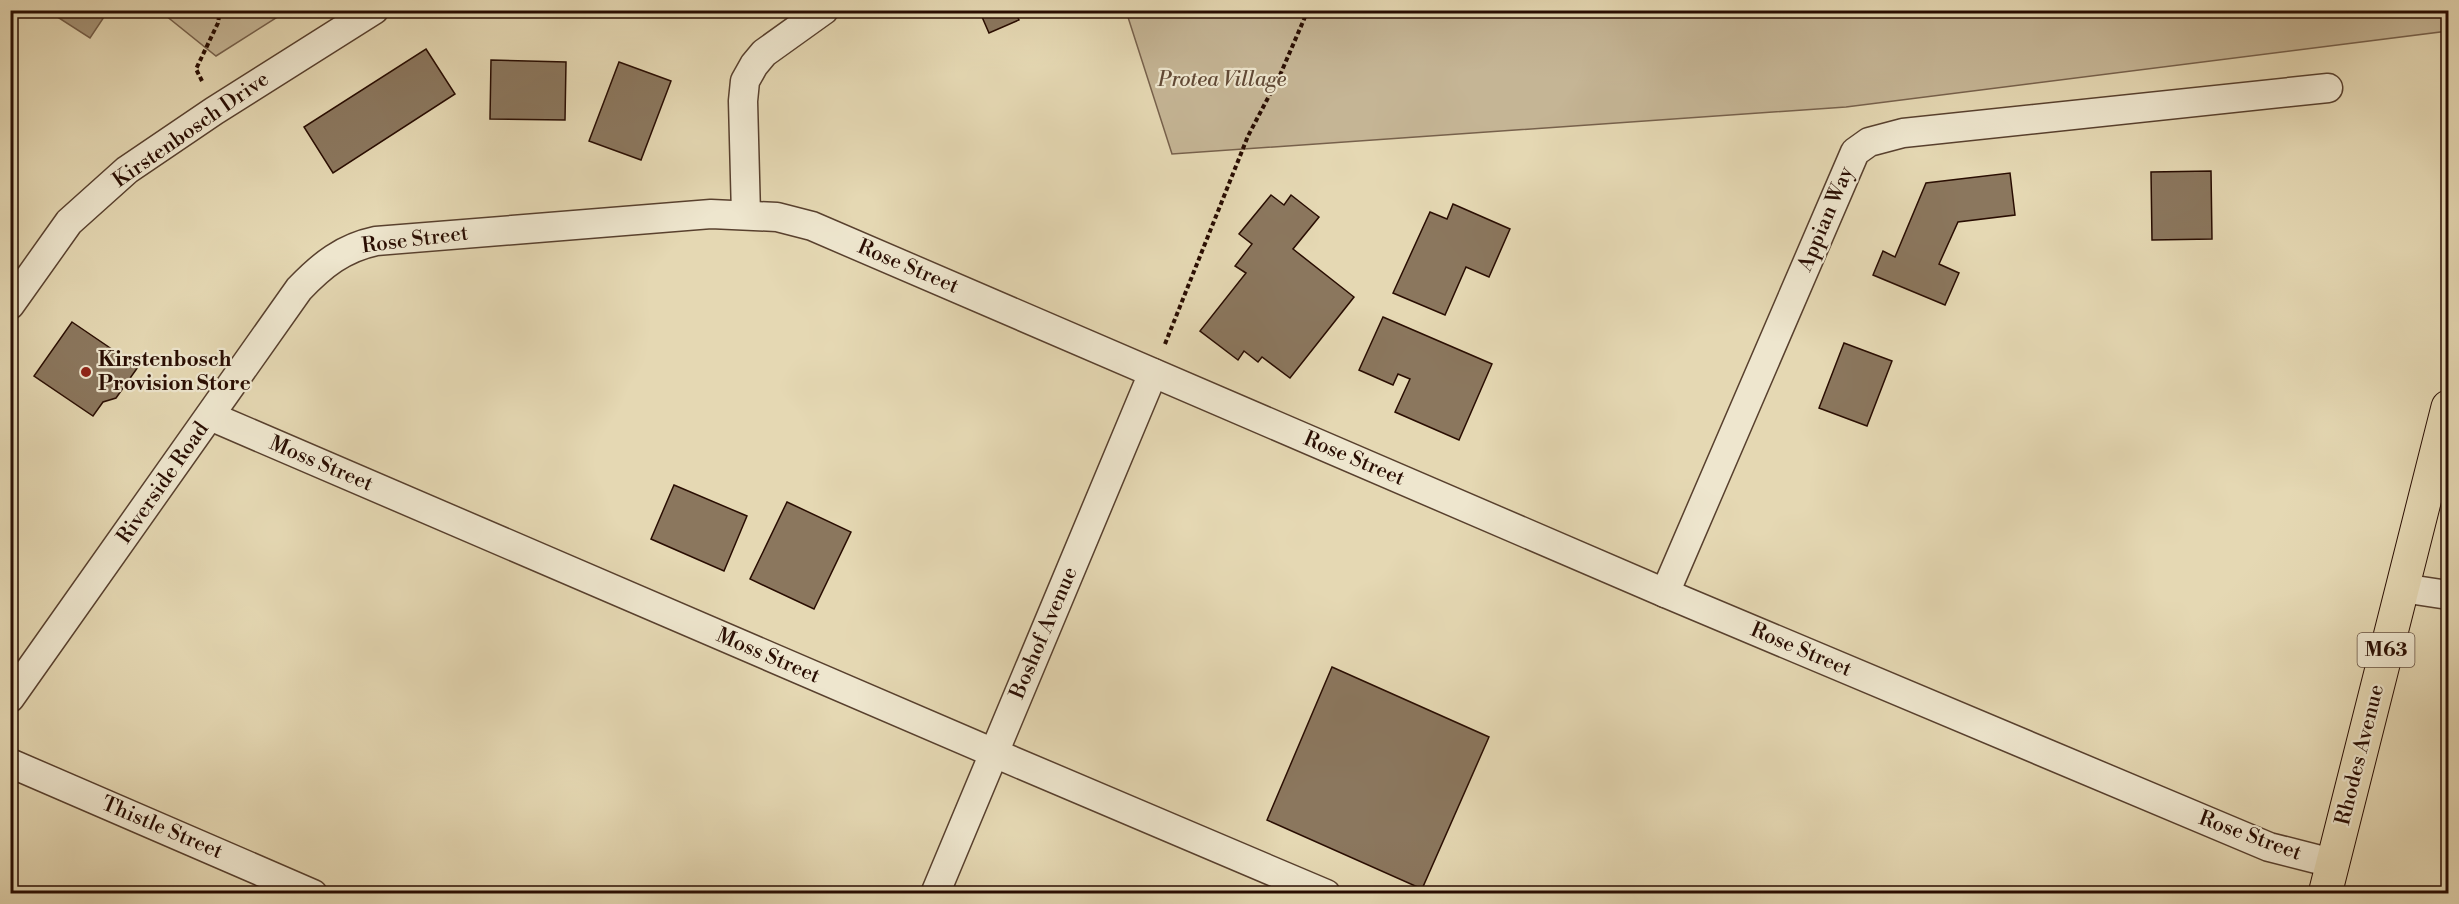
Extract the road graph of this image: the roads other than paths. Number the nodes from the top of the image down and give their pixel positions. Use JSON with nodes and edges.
{"nodes":[{"id":1,"x":374,"y":10,"type":"edge"},
{"id":2,"x":824,"y":10,"type":"edge"},
{"id":3,"x":2328,"y":88,"type":"dead end"},
{"id":4,"x":746,"y":215,"type":"junction"},
{"id":5,"x":348,"y":249,"type":"joint"},
{"id":6,"x":10,"y":304,"type":"edge"},
{"id":7,"x":1154,"y":373,"type":"junction"},
{"id":8,"x":2448,"y":407,"type":"edge"},
{"id":9,"x":210,"y":416,"type":"junction"},
{"id":10,"x":2402,"y":588,"type":"junction"},
{"id":11,"x":1665,"y":593,"type":"junction"},
{"id":12,"x":2448,"y":595,"type":"edge"},
{"id":13,"x":10,"y":699,"type":"edge"},
{"id":14,"x":994,"y":753,"type":"junction"},
{"id":15,"x":10,"y":763,"type":"edge"},
{"id":16,"x":2329,"y":878,"type":"edge"},
{"id":17,"x":313,"y":894,"type":"edge"},
{"id":18,"x":935,"y":894,"type":"edge"},
{"id":19,"x":1326,"y":894,"type":"edge"}],
"edges":[{"from":1,"to":6,"type":"street","name":"Kirstenbosch Drive"},
{"from":2,"to":4,"type":"street"},
{"from":3,"to":11,"type":"street","name":"Appian Way"},
{"from":4,"to":5,"type":"street","name":"Rose Street"},
{"from":4,"to":7,"type":"street","name":"Rose Street"},
{"from":5,"to":9,"type":"street","name":"Riverside Road"},
{"from":7,"to":11,"type":"street","name":"Rose Street"},
{"from":7,"to":14,"type":"street","name":"Boshof Avenue"},
{"from":8,"to":10,"type":"main road","name":"Rhodes Avenue","number":"M63"},
{"from":9,"to":13,"type":"street","name":"Riverside Road"},
{"from":9,"to":14,"type":"street","name":"Moss Street"},
{"from":10,"to":12,"type":"street"},
{"from":10,"to":16,"type":"main road","name":"Rhodes Avenue","number":"M63"},
{"from":11,"to":16,"type":"street","name":"Rose Street"},
{"from":14,"to":18,"type":"street","name":"Boshof Avenue"},
{"from":14,"to":19,"type":"street","name":"Moss Street"},
{"from":15,"to":17,"type":"street","name":"Thistle Street"}]}
